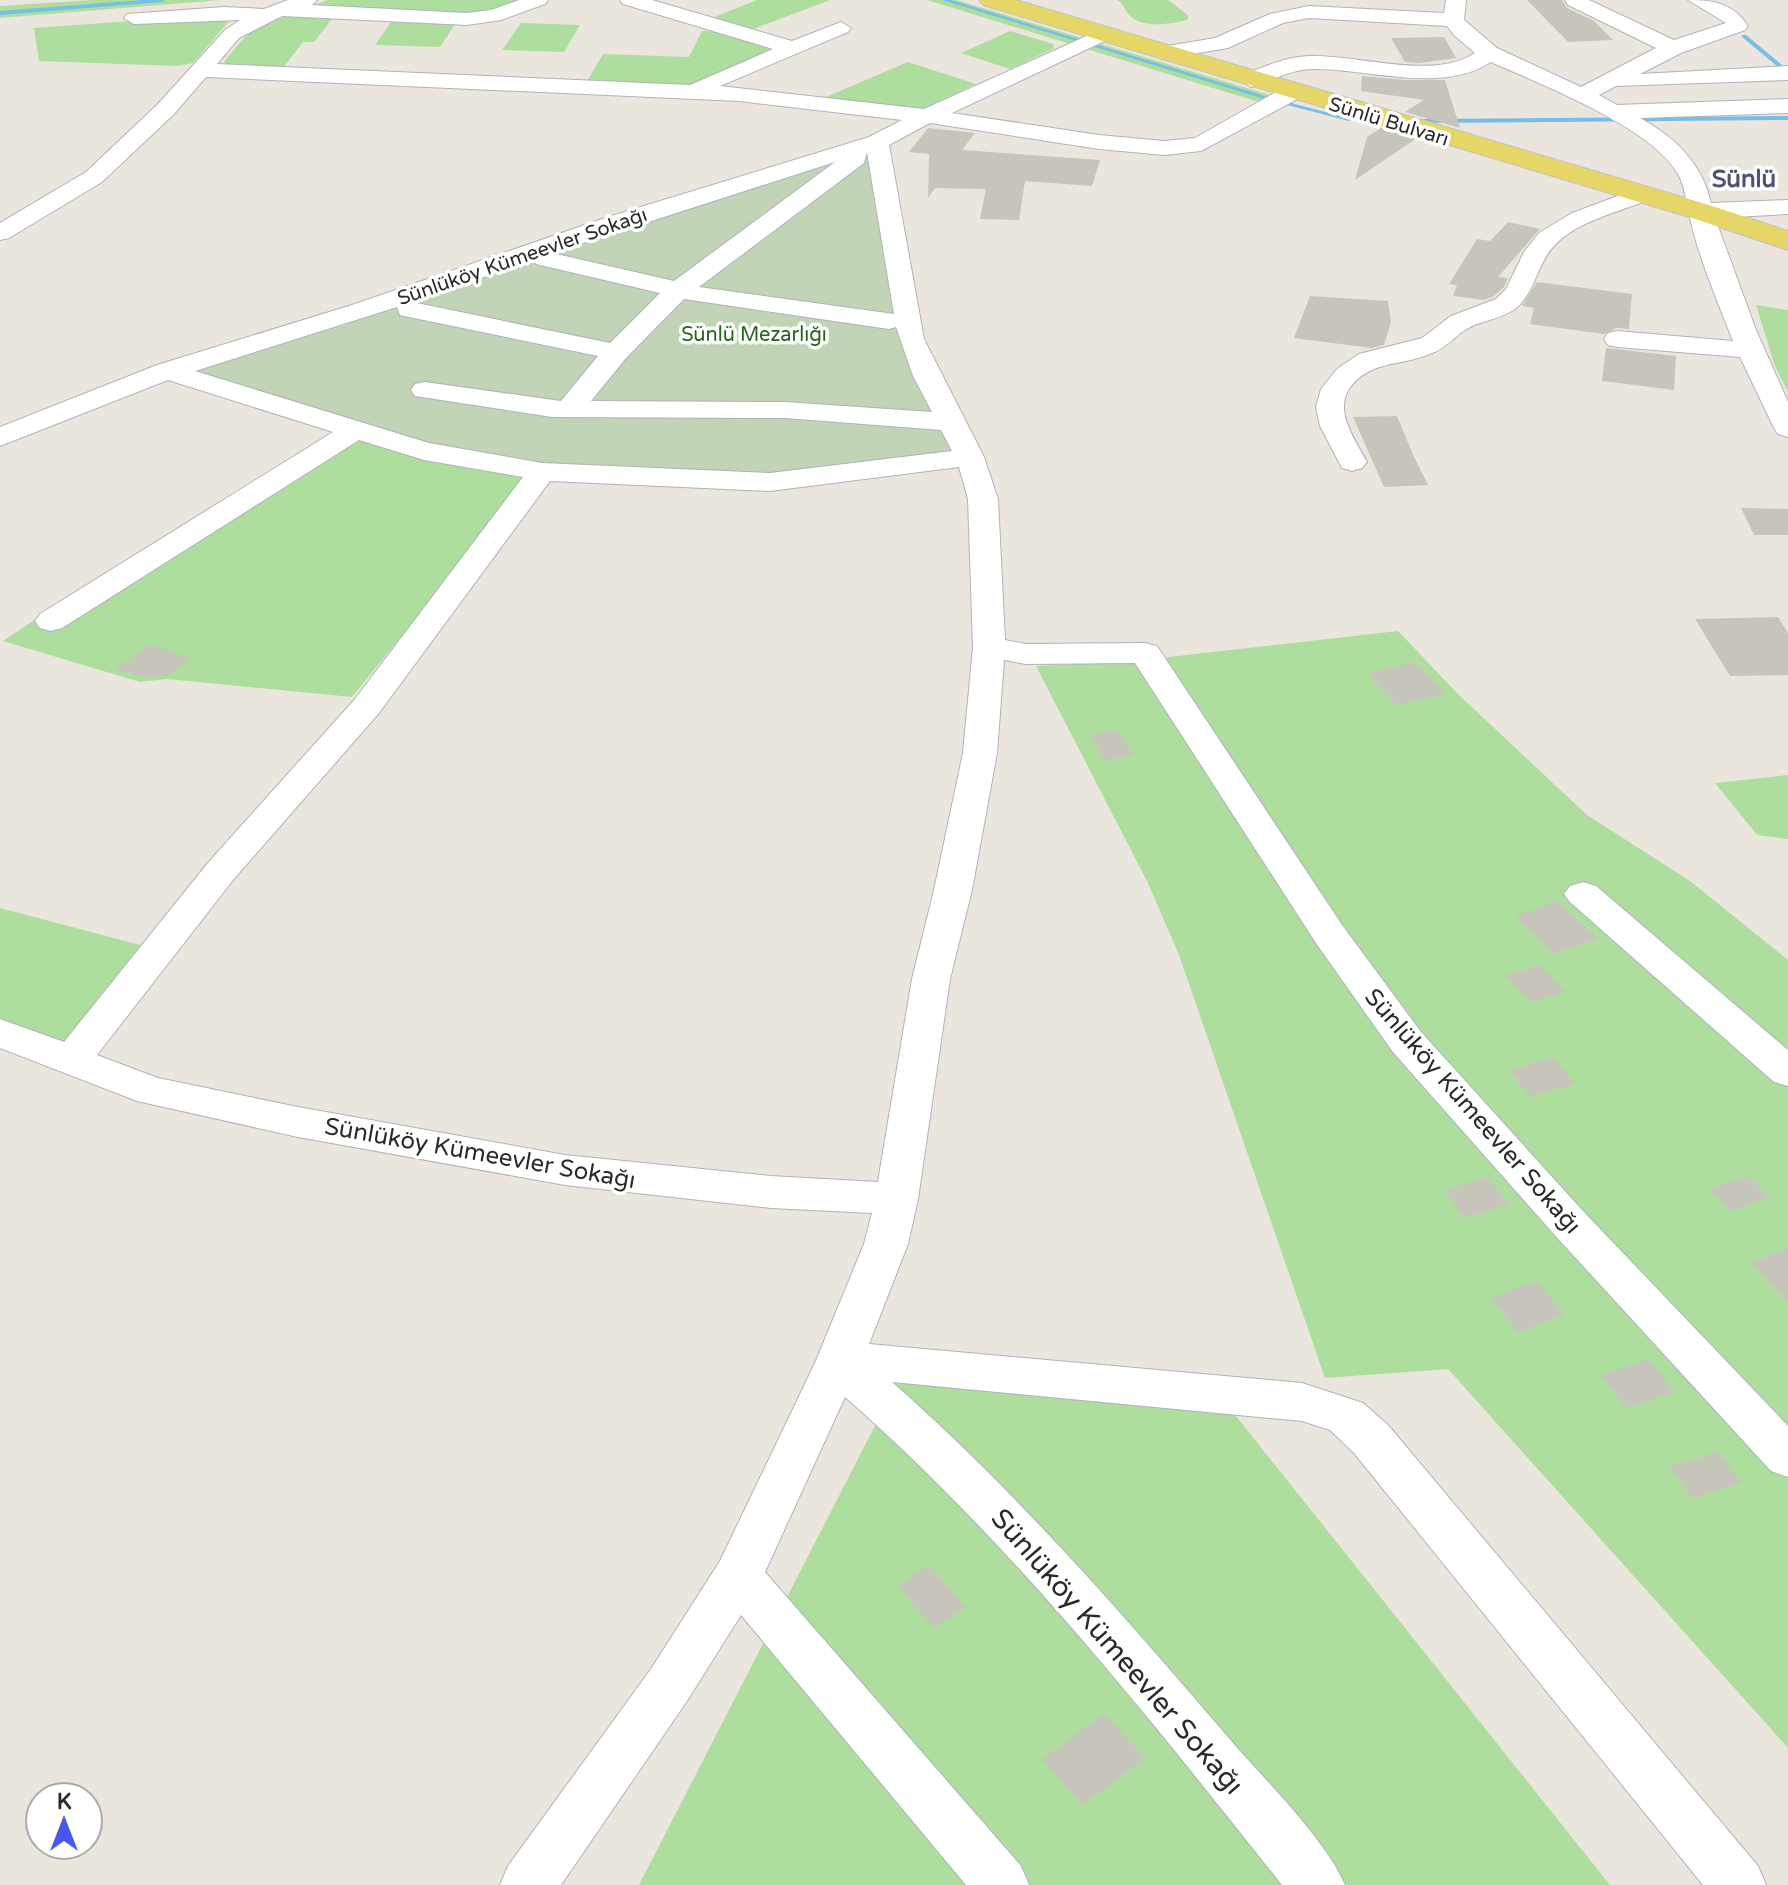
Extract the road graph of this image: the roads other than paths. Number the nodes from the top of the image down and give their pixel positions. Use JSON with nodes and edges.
{"nodes":[{"id":1,"x":307,"y":0,"type":"edge"},
{"id":2,"x":538,"y":0,"type":"edge"},
{"id":3,"x":630,"y":0,"type":"edge"},
{"id":4,"x":991,"y":0,"type":"edge"},
{"id":5,"x":1352,"y":0,"type":"edge"},
{"id":6,"x":1698,"y":0,"type":"edge"},
{"id":7,"x":1575,"y":1,"type":"edge"},
{"id":8,"x":1735,"y":9,"type":"edge"},
{"id":9,"x":1455,"y":10,"type":"edge"},
{"id":10,"x":272,"y":13,"type":"junction"},
{"id":11,"x":1372,"y":14,"type":"junction"},
{"id":12,"x":134,"y":18,"type":"dead end"},
{"id":13,"x":841,"y":28,"type":"dead end"},
{"id":14,"x":1102,"y":35,"type":"junction"},
{"id":15,"x":794,"y":48,"type":"junction"},
{"id":16,"x":1673,"y":48,"type":"junction"},
{"id":17,"x":1161,"y":53,"type":"junction"},
{"id":18,"x":1489,"y":53,"type":"junction"},
{"id":19,"x":202,"y":70,"type":"junction"},
{"id":20,"x":1458,"y":70,"type":"junction"},
{"id":21,"x":1788,"y":73,"type":"edge"},
{"id":22,"x":1535,"y":74,"type":"junction"},
{"id":23,"x":1251,"y":80,"type":"junction"},
{"id":24,"x":1607,"y":82,"type":"junction"},
{"id":25,"x":692,"y":91,"type":"junction"},
{"id":26,"x":1293,"y":92,"type":"junction"},
{"id":27,"x":1582,"y":95,"type":"junction"},
{"id":28,"x":1788,"y":106,"type":"edge"},
{"id":29,"x":1613,"y":112,"type":"junction"},
{"id":30,"x":927,"y":116,"type":"junction"},
{"id":31,"x":877,"y":142,"type":"junction"},
{"id":32,"x":1642,"y":194,"type":"junction"},
{"id":33,"x":1788,"y":207,"type":"edge"},
{"id":34,"x":1699,"y":211,"type":"junction"},
{"id":35,"x":0,"y":233,"type":"edge"},
{"id":36,"x":1788,"y":241,"type":"edge"},
{"id":37,"x":545,"y":259,"type":"dead end"},
{"id":38,"x":678,"y":290,"type":"junction"},
{"id":39,"x":409,"y":309,"type":"dead end"},
{"id":40,"x":889,"y":321,"type":"dead end"},
{"id":41,"x":1617,"y":339,"type":"dead end"},
{"id":42,"x":1750,"y":350,"type":"junction"},
{"id":43,"x":616,"y":352,"type":"junction"},
{"id":44,"x":167,"y":371,"type":"junction"},
{"id":45,"x":425,"y":390,"type":"dead end"},
{"id":46,"x":569,"y":409,"type":"junction"},
{"id":47,"x":951,"y":422,"type":"junction"},
{"id":48,"x":1788,"y":428,"type":"edge"},
{"id":49,"x":354,"y":431,"type":"junction"},
{"id":50,"x":0,"y":437,"type":"edge"},
{"id":51,"x":970,"y":457,"type":"junction"},
{"id":52,"x":1352,"y":462,"type":"dead end"},
{"id":53,"x":542,"y":472,"type":"junction"},
{"id":54,"x":51,"y":621,"type":"dead end"},
{"id":55,"x":989,"y":647,"type":"junction"},
{"id":56,"x":1583,"y":894,"type":"dead end"},
{"id":57,"x":0,"y":1033,"type":"edge"},
{"id":58,"x":70,"y":1062,"type":"junction"},
{"id":59,"x":1788,"y":1072,"type":"edge"},
{"id":60,"x":897,"y":1199,"type":"junction"},
{"id":61,"x":839,"y":1361,"type":"junction"},
{"id":62,"x":1788,"y":1457,"type":"edge"},
{"id":63,"x":738,"y":1576,"type":"junction"},
{"id":64,"x":528,"y":1885,"type":"edge"},
{"id":65,"x":1001,"y":1885,"type":"edge"},
{"id":66,"x":1317,"y":1885,"type":"edge"},
{"id":67,"x":1738,"y":1885,"type":"edge"}],
"edges":[{"from":1,"to":10,"type":"street"},
{"from":2,"to":10,"type":"street"},
{"from":3,"to":15,"type":"street"},
{"from":4,"to":14,"type":"main road","name":"Sünlü Bulvarı"},
{"from":5,"to":11,"type":"street"},
{"from":6,"to":8,"type":"street"},
{"from":7,"to":16,"type":"street"},
{"from":8,"to":16,"type":"street"},
{"from":9,"to":11,"type":"street"},
{"from":9,"to":18,"type":"street"},
{"from":10,"to":12,"type":"street"},
{"from":10,"to":19,"type":"street"},
{"from":11,"to":17,"type":"street"},
{"from":13,"to":15,"type":"street"},
{"from":14,"to":17,"type":"main road","name":"Sünlü Bulvarı"},
{"from":14,"to":30,"type":"street","name":"Sünlüköy Kümeevler Sokağı"},
{"from":15,"to":25,"type":"street"},
{"from":16,"to":24,"type":"street"},
{"from":17,"to":23,"type":"main road","name":"Sünlü Bulvarı"},
{"from":18,"to":20,"type":"street"},
{"from":18,"to":22,"type":"street"},
{"from":19,"to":25,"type":"street"},
{"from":19,"to":35,"type":"street"},
{"from":20,"to":22,"type":"street"},
{"from":20,"to":23,"type":"street"},
{"from":21,"to":24,"type":"street"},
{"from":22,"to":27,"type":"street"},
{"from":23,"to":26,"type":"main road","name":"Sünlü Bulvarı"},
{"from":24,"to":27,"type":"street"},
{"from":25,"to":30,"type":"street"},
{"from":26,"to":30,"type":"street"},
{"from":26,"to":32,"type":"main road","name":"Sünlü Bulvarı"},
{"from":27,"to":29,"type":"street"},
{"from":28,"to":29,"type":"street"},
{"from":29,"to":34,"type":"street"},
{"from":30,"to":31,"type":"street","name":"Sünlüköy Kümeevler Sokağı"},
{"from":31,"to":38,"type":"street"},
{"from":31,"to":44,"type":"street","name":"Sünlüköy Kümeevler Sokağı"},
{"from":31,"to":47,"type":"street"},
{"from":32,"to":34,"type":"main road","name":"Sünlü Bulvarı"},
{"from":32,"to":52,"type":"street"},
{"from":33,"to":34,"type":"street"},
{"from":34,"to":36,"type":"main road","name":"Sünlü Bulvarı"},
{"from":34,"to":42,"type":"street"},
{"from":37,"to":38,"type":"street"},
{"from":38,"to":40,"type":"street"},
{"from":38,"to":43,"type":"street"},
{"from":39,"to":43,"type":"street"},
{"from":41,"to":42,"type":"street"},
{"from":42,"to":48,"type":"street"},
{"from":43,"to":46,"type":"street"},
{"from":44,"to":49,"type":"street"},
{"from":44,"to":50,"type":"street","name":"Sünlüköy Kümeevler Sokağı"},
{"from":45,"to":46,"type":"street"},
{"from":46,"to":47,"type":"street"},
{"from":47,"to":51,"type":"street"},
{"from":49,"to":53,"type":"street"},
{"from":49,"to":54,"type":"street"},
{"from":51,"to":53,"type":"street"},
{"from":51,"to":55,"type":"street"},
{"from":53,"to":58,"type":"street"},
{"from":55,"to":60,"type":"street"},
{"from":55,"to":62,"type":"street","name":"Sünlüköy Kümeevler Sokağı"},
{"from":56,"to":59,"type":"street"},
{"from":57,"to":58,"type":"street","name":"Sünlüköy Kümeevler Sokağı"},
{"from":58,"to":60,"type":"street","name":"Sünlüköy Kümeevler Sokağı"},
{"from":60,"to":61,"type":"street"},
{"from":61,"to":63,"type":"street"},
{"from":61,"to":66,"type":"street","name":"Sünlüköy Kümeevler Sokağı"},
{"from":61,"to":67,"type":"street"},
{"from":63,"to":64,"type":"street"},
{"from":63,"to":65,"type":"street"}]}
